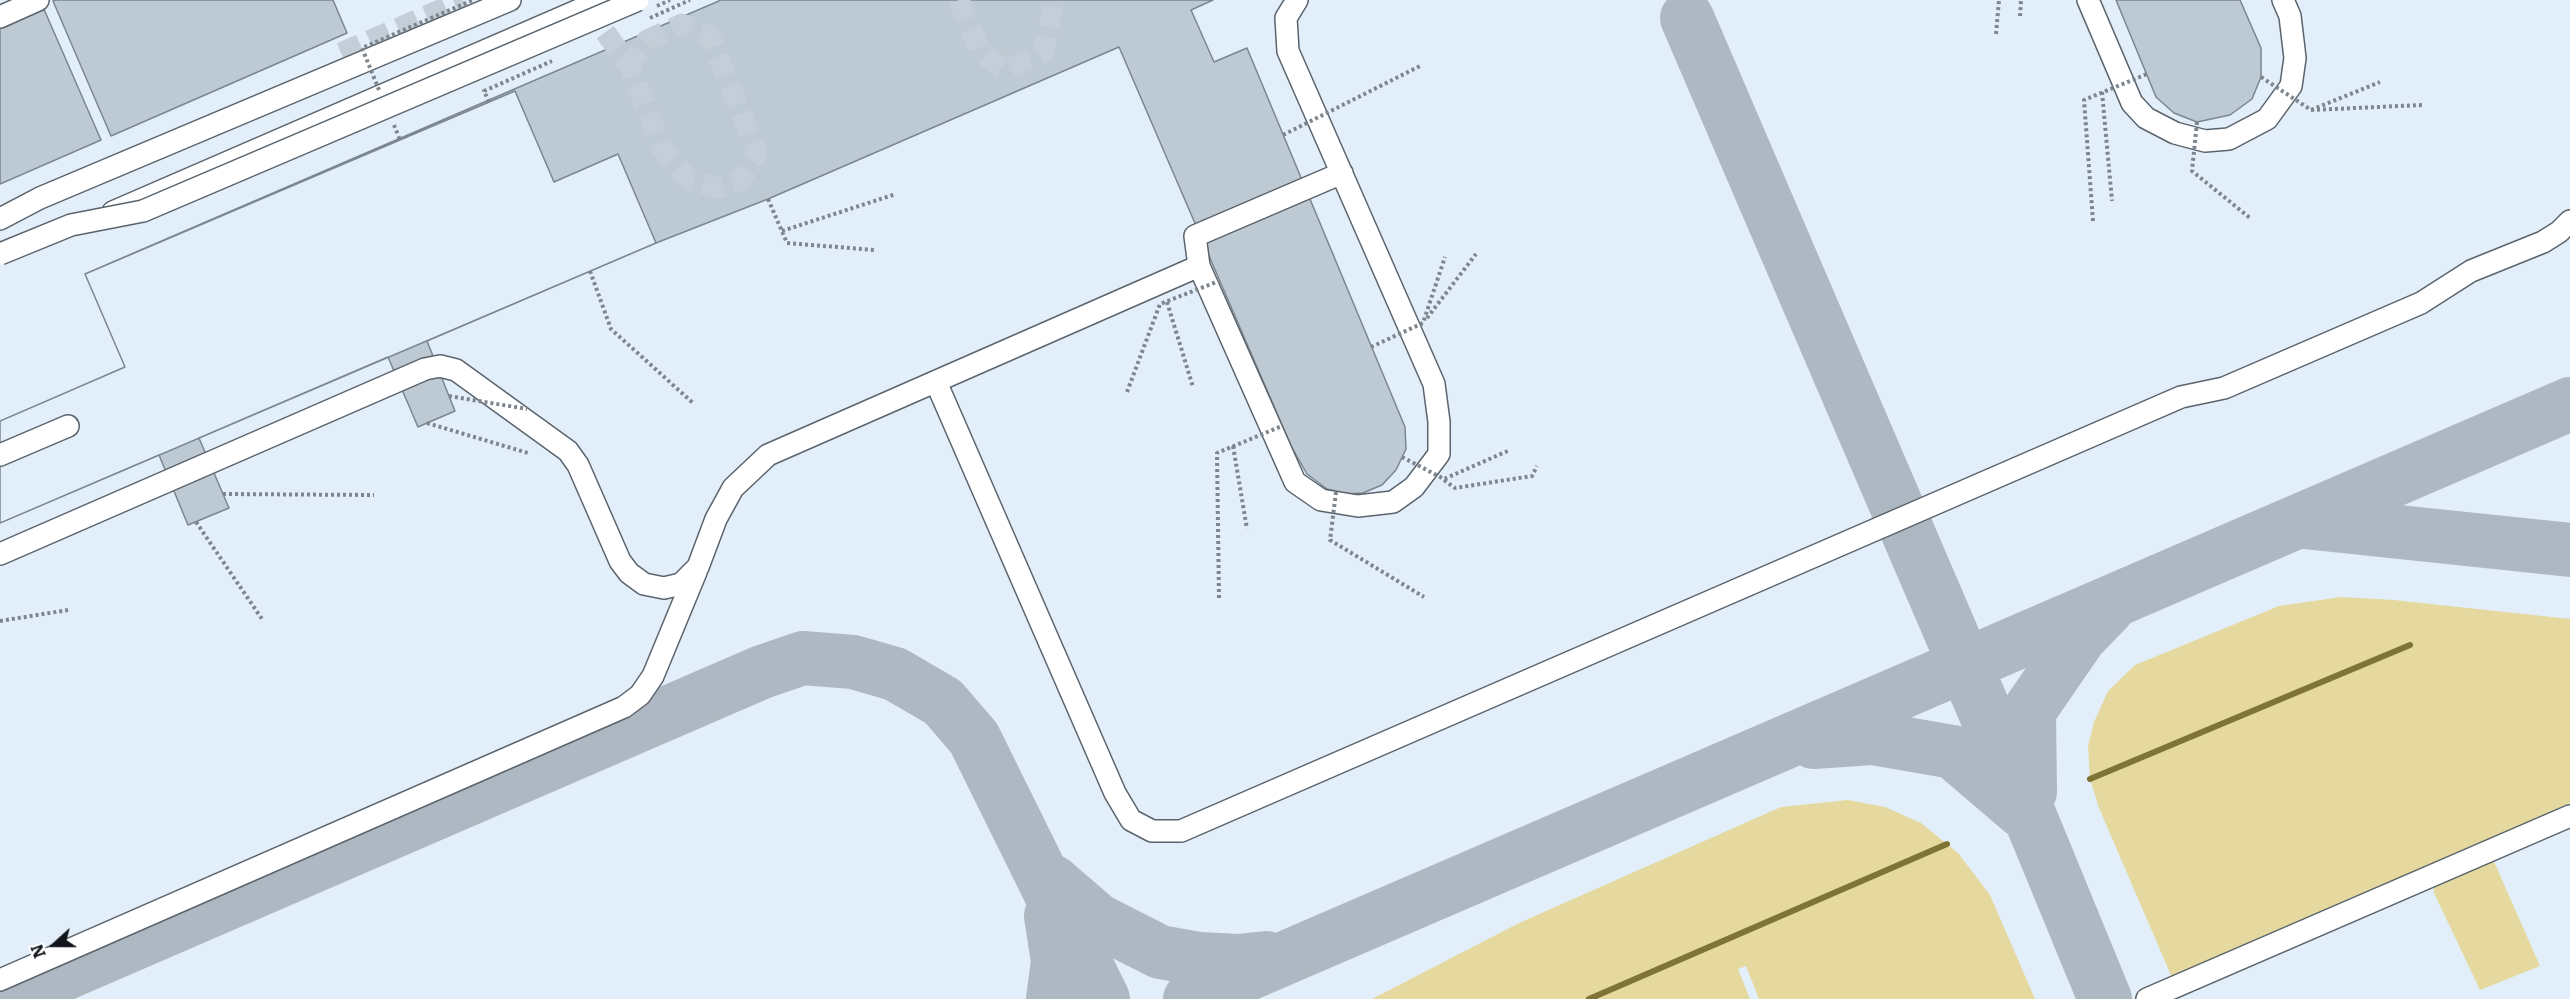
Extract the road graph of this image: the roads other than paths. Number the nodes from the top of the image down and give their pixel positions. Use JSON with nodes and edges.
{"nodes":[{"id":1,"x":38,"y":0,"type":"edge"},
{"id":2,"x":510,"y":0,"type":"edge"},
{"id":3,"x":602,"y":0,"type":"edge"},
{"id":4,"x":638,"y":0,"type":"edge"},
{"id":5,"x":1297,"y":0,"type":"edge"},
{"id":6,"x":2088,"y":0,"type":"edge"},
{"id":7,"x":2283,"y":0,"type":"edge"},
{"id":8,"x":0,"y":16,"type":"edge"},
{"id":9,"x":1342,"y":173,"type":"junction"},
{"id":10,"x":0,"y":219,"type":"edge"},
{"id":11,"x":2570,"y":221,"type":"edge"},
{"id":12,"x":0,"y":254,"type":"edge"},
{"id":13,"x":0,"y":262,"type":"edge"},
{"id":14,"x":1199,"y":266,"type":"junction"},
{"id":15,"x":936,"y":382,"type":"junction"},
{"id":16,"x":68,"y":426,"type":"dead end"},
{"id":17,"x":0,"y":455,"type":"edge"},
{"id":18,"x":0,"y":555,"type":"edge"},
{"id":19,"x":698,"y":567,"type":"junction"},
{"id":20,"x":2570,"y":816,"type":"edge"},
{"id":21,"x":0,"y":980,"type":"edge"},
{"id":22,"x":2147,"y":999,"type":"edge"}],
"edges":[{"from":1,"to":8,"type":"street"},
{"from":2,"to":10,"type":"street"},
{"from":3,"to":13,"type":"street"},
{"from":4,"to":12,"type":"street","bridge":true},
{"from":5,"to":9,"type":"street"},
{"from":6,"to":7,"type":"street"},
{"from":9,"to":14,"type":"street"},
{"from":9,"to":14,"type":"street"},
{"from":11,"to":15,"type":"street"},
{"from":14,"to":15,"type":"street"},
{"from":15,"to":19,"type":"street"},
{"from":16,"to":17,"type":"street"},
{"from":18,"to":19,"type":"street"},
{"from":19,"to":21,"type":"street"},
{"from":20,"to":22,"type":"street"}]}
